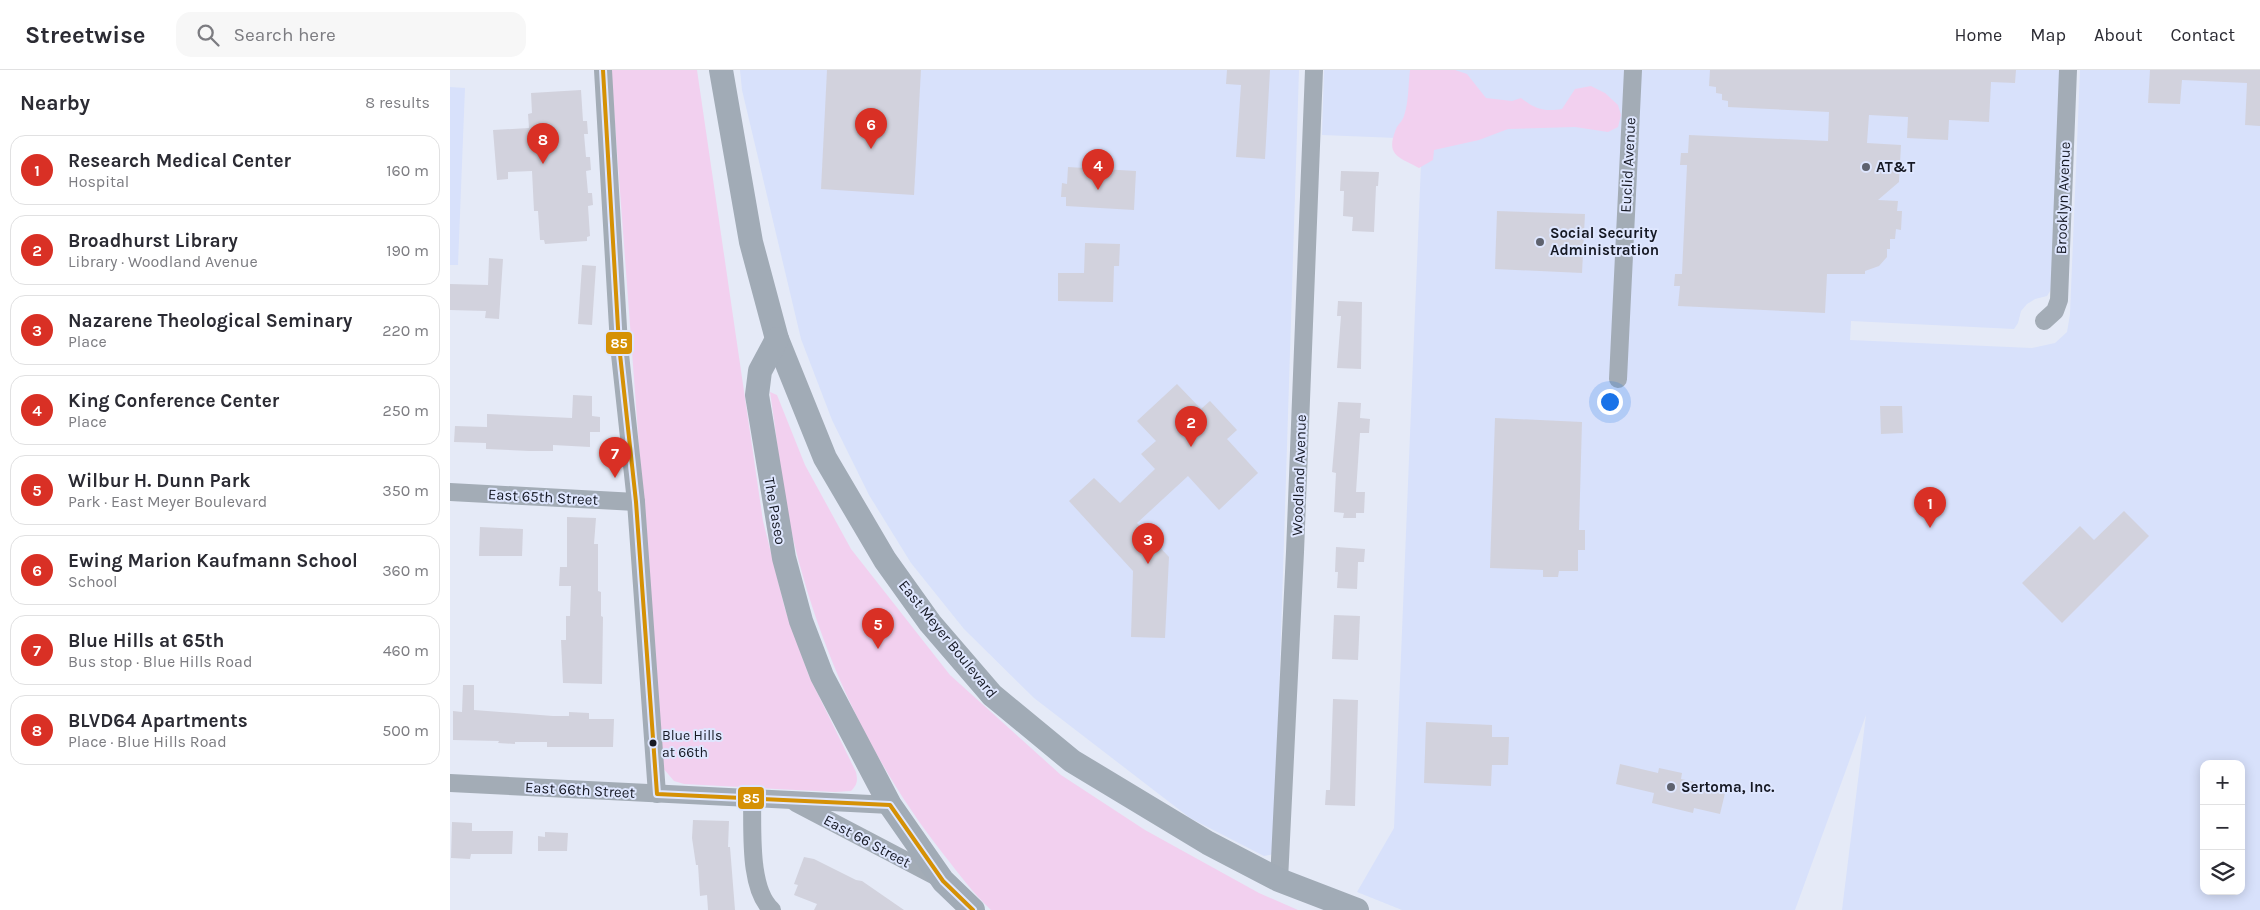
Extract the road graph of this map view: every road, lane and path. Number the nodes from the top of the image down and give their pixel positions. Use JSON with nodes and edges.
{"nodes":[{"id":1,"x":603,"y":70,"type":"edge"},
{"id":2,"x":722,"y":70,"type":"edge"},
{"id":3,"x":1314,"y":70,"type":"edge"},
{"id":4,"x":1633,"y":70,"type":"edge"},
{"id":5,"x":2068,"y":70,"type":"edge"},
{"id":6,"x":2044,"y":321,"type":"dead end"},
{"id":7,"x":777,"y":339,"type":"junction"},
{"id":8,"x":1618,"y":379,"type":"dead end"},
{"id":9,"x":450,"y":492,"type":"edge"},
{"id":10,"x":636,"y":502,"type":"junction"},
{"id":11,"x":450,"y":783,"type":"edge"},
{"id":12,"x":657,"y":794,"type":"junction"},
{"id":13,"x":752,"y":798,"type":"junction"},
{"id":14,"x":791,"y":800,"type":"junction"},
{"id":15,"x":890,"y":805,"type":"junction"},
{"id":16,"x":1279,"y":880,"type":"junction"},
{"id":17,"x":943,"y":881,"type":"junction"},
{"id":18,"x":772,"y":910,"type":"edge"},
{"id":19,"x":973,"y":910,"type":"edge"},
{"id":20,"x":1357,"y":910,"type":"edge"}],
"edges":[{"from":1,"to":10,"type":"street"},
{"from":2,"to":7,"type":"main road"},
{"from":3,"to":16,"type":"street","name":"Woodland Avenue"},
{"from":4,"to":8,"type":"street","name":"Euclid Avenue"},
{"from":5,"to":6,"type":"street","name":"Brooklyn Avenue"},
{"from":7,"to":15,"type":"main road","name":"The Paseo"},
{"from":7,"to":16,"type":"main road","name":"East Meyer Boulevard"},
{"from":9,"to":10,"type":"street","name":"East 65th Street"},
{"from":10,"to":12,"type":"street"},
{"from":11,"to":12,"type":"street","name":"East 66th Street"},
{"from":12,"to":13,"type":"street","name":"East 66th Street"},
{"from":13,"to":14,"type":"street","name":"East 66th Street"},
{"from":13,"to":18,"type":"street"},
{"from":14,"to":15,"type":"street","name":"East 66th Street"},
{"from":14,"to":17,"type":"street","name":"East 66 Street"},
{"from":15,"to":17,"type":"main road","name":"The Paseo"},
{"from":16,"to":20,"type":"main road","name":"East Meyer Boulevard"},
{"from":17,"to":19,"type":"main road","name":"The Paseo"}]}
